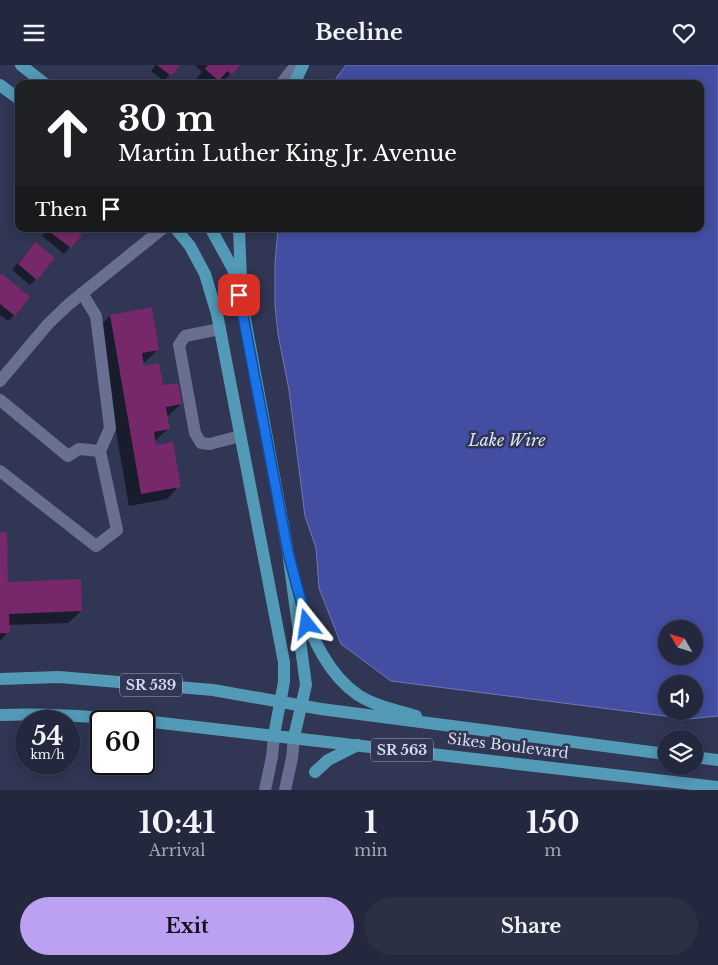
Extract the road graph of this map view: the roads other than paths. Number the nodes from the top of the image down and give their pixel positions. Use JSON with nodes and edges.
{"nodes":[{"id":1,"x":21,"y":65,"type":"edge"},
{"id":2,"x":296,"y":65,"type":"edge"},
{"id":3,"x":303,"y":65,"type":"edge"},
{"id":4,"x":40,"y":80,"type":"edge"},
{"id":5,"x":284,"y":80,"type":"edge"},
{"id":6,"x":296,"y":80,"type":"edge"},
{"id":7,"x":0,"y":85,"type":"edge"},
{"id":8,"x":15,"y":96,"type":"edge"},
{"id":9,"x":158,"y":232,"type":"edge"},
{"id":10,"x":178,"y":232,"type":"edge"},
{"id":11,"x":213,"y":232,"type":"edge"},
{"id":12,"x":239,"y":232,"type":"edge"},
{"id":13,"x":82,"y":293,"type":"junction"},
{"id":14,"x":243,"y":308,"type":"junction"},
{"id":15,"x":220,"y":329,"type":"junction"},
{"id":16,"x":0,"y":381,"type":"edge"},
{"id":17,"x":0,"y":400,"type":"edge"},
{"id":18,"x":240,"y":436,"type":"junction"},
{"id":19,"x":100,"y":451,"type":"junction"},
{"id":20,"x":0,"y":471,"type":"edge"},
{"id":21,"x":288,"y":552,"type":"junction"},
{"id":22,"x":0,"y":679,"type":"edge"},
{"id":23,"x":281,"y":702,"type":"junction"},
{"id":24,"x":300,"y":707,"type":"junction"},
{"id":25,"x":0,"y":715,"type":"edge"},
{"id":26,"x":90,"y":717,"type":"edge"},
{"id":27,"x":155,"y":722,"type":"edge"},
{"id":28,"x":446,"y":726,"type":"junction"},
{"id":29,"x":274,"y":735,"type":"junction"},
{"id":30,"x":294,"y":737,"type":"junction"},
{"id":31,"x":358,"y":745,"type":"junction"},
{"id":32,"x":658,"y":753,"type":"edge"},
{"id":33,"x":703,"y":758,"type":"edge"},
{"id":34,"x":717,"y":760,"type":"edge"},
{"id":35,"x":315,"y":772,"type":"dead end"},
{"id":36,"x":718,"y":787,"type":"edge"},
{"id":37,"x":265,"y":790,"type":"edge"},
{"id":38,"x":286,"y":790,"type":"edge"}],
"edges":[{"from":1,"to":4,"type":"main road"},
{"from":2,"to":5,"type":"street"},
{"from":3,"to":6,"type":"main road"},
{"from":7,"to":8,"type":"main road"},
{"from":9,"to":13,"type":"street"},
{"from":10,"to":15,"type":"main road"},
{"from":11,"to":14,"type":"main road"},
{"from":12,"to":14,"type":"main road"},
{"from":13,"to":16,"type":"street"},
{"from":13,"to":19,"type":"street"},
{"from":14,"to":21,"type":"main road"},
{"from":15,"to":18,"type":"main road"},
{"from":15,"to":18,"type":"street"},
{"from":17,"to":19,"type":"street"},
{"from":18,"to":23,"type":"main road"},
{"from":19,"to":20,"type":"street"},
{"from":21,"to":24,"type":"main road"},
{"from":21,"to":28,"type":"main road"},
{"from":22,"to":23,"type":"main road","number":"SR 539"},
{"from":23,"to":24,"type":"main road","number":"SR 539"},
{"from":23,"to":29,"type":"main road"},
{"from":24,"to":28,"type":"main road","name":"Sikes Boulevard","number":"SR 563"},
{"from":24,"to":30,"type":"main road"},
{"from":25,"to":26,"type":"main road","number":"SR 539"},
{"from":27,"to":29,"type":"main road","number":"SR 539"},
{"from":28,"to":32,"type":"main road","name":"Sikes Boulevard","number":"SR 563"},
{"from":29,"to":30,"type":"main road","number":"SR 563"},
{"from":29,"to":37,"type":"street"},
{"from":30,"to":31,"type":"main road","name":"Sikes Boulevard","number":"SR 563"},
{"from":30,"to":38,"type":"street"},
{"from":31,"to":35,"type":"main road"},
{"from":31,"to":36,"type":"main road","name":"Sikes Boulevard","number":"SR 563"},
{"from":33,"to":34,"type":"main road"}]}
